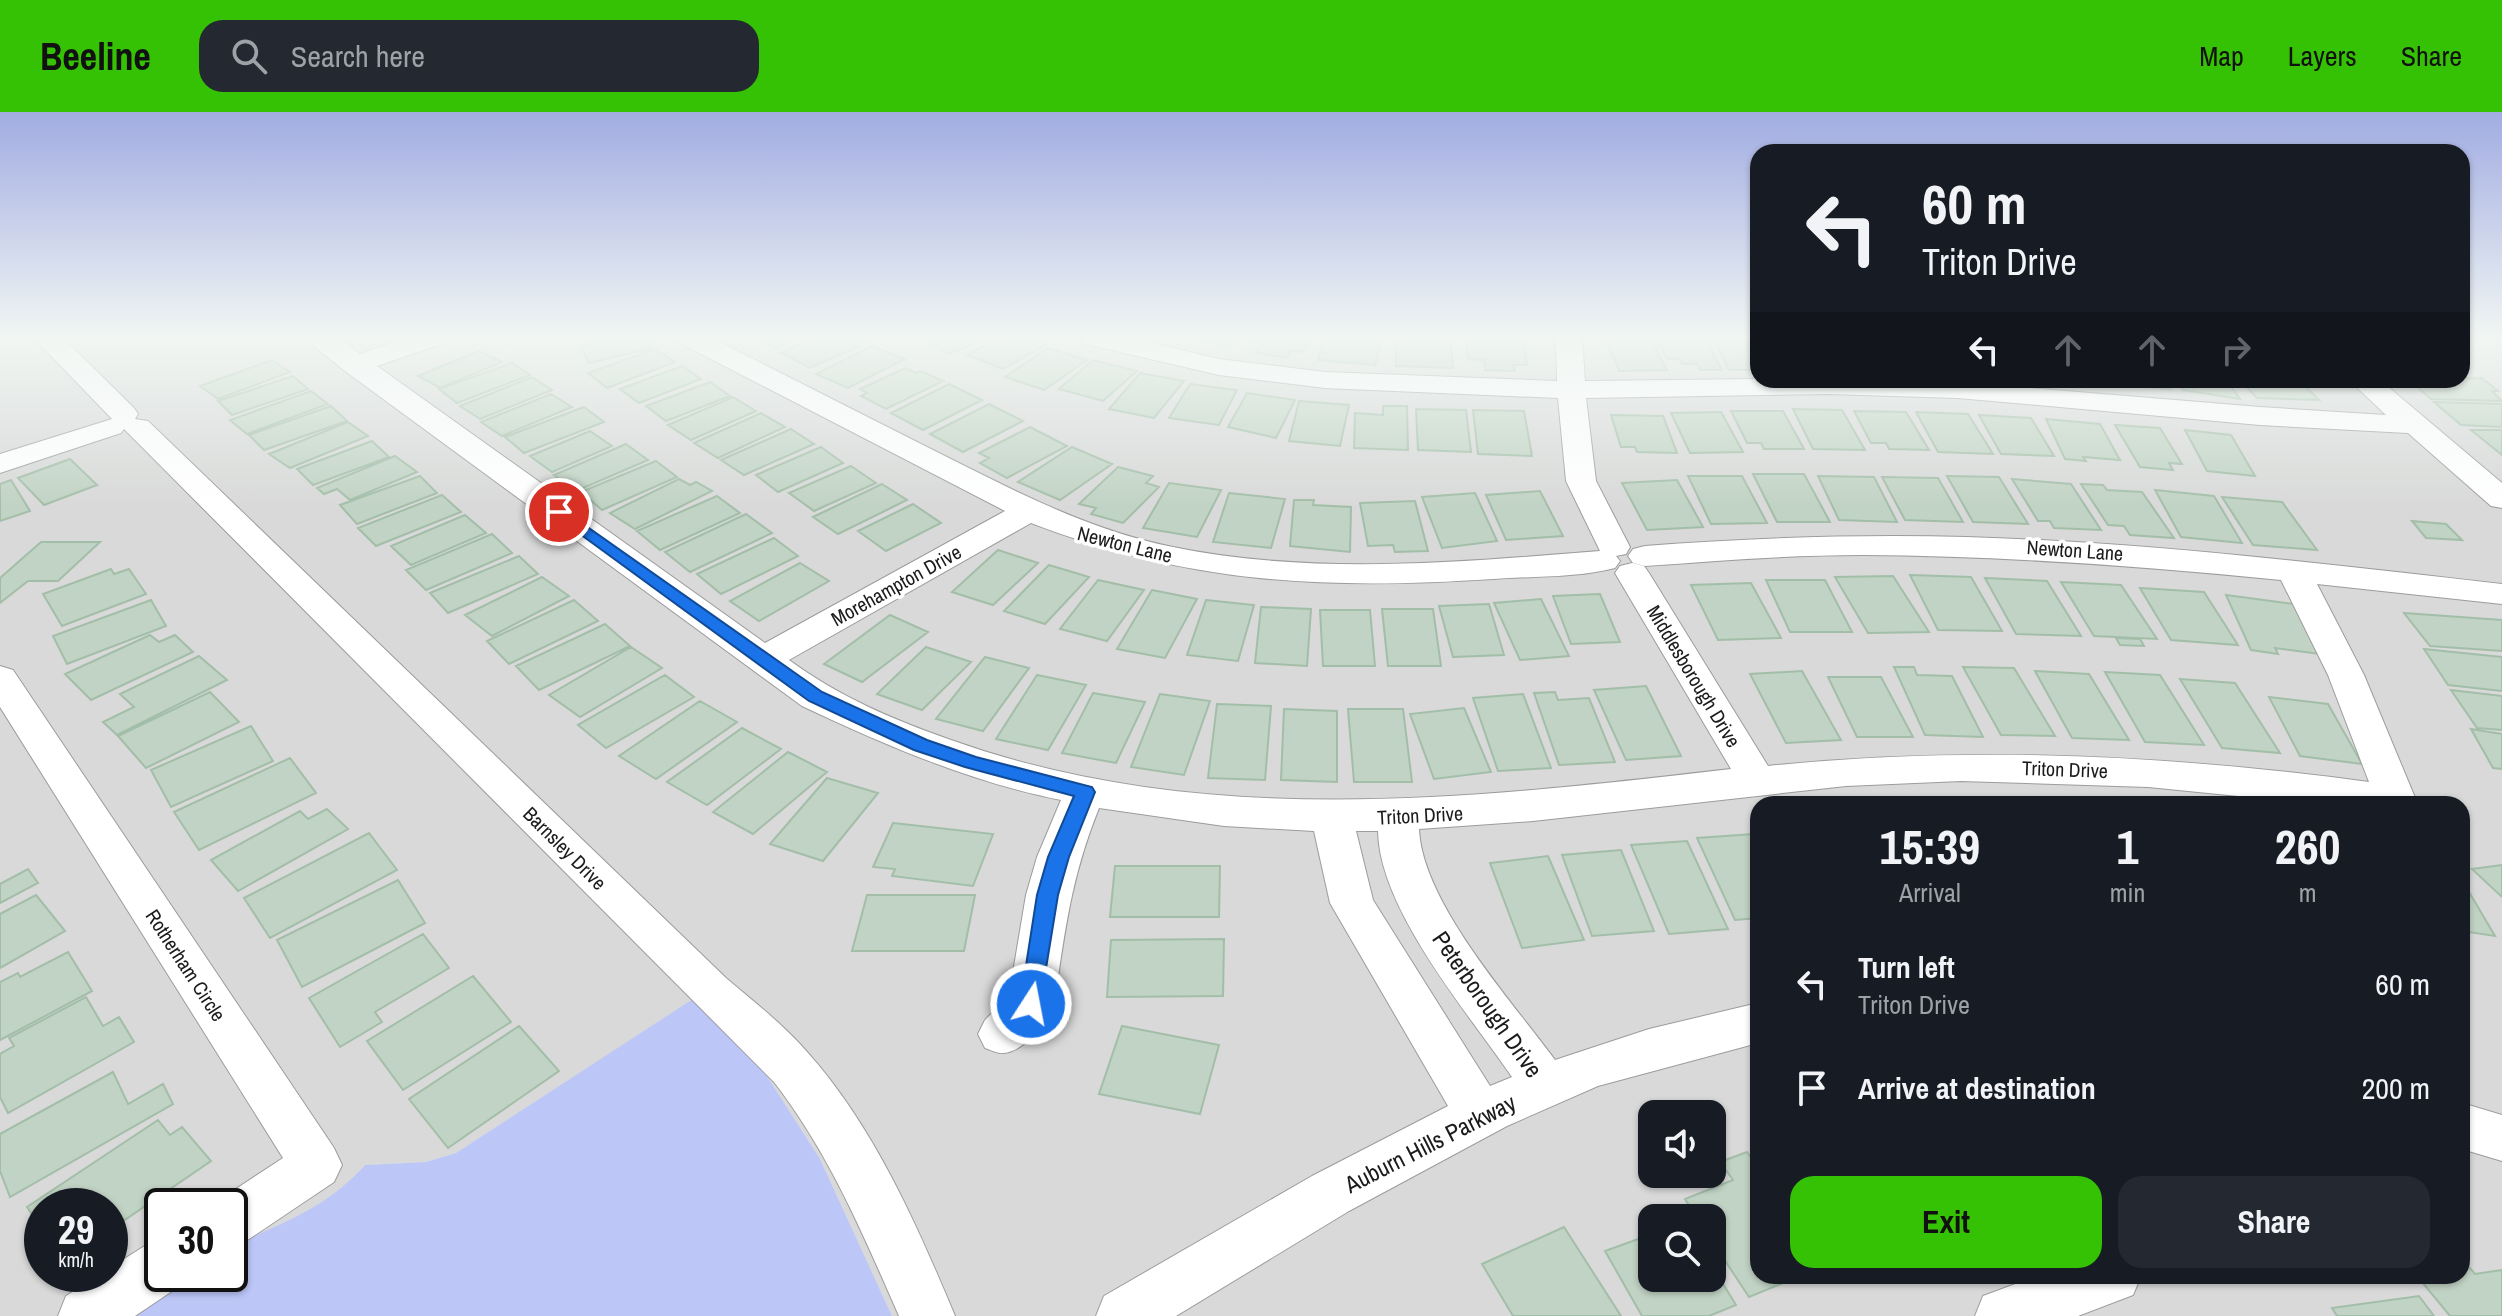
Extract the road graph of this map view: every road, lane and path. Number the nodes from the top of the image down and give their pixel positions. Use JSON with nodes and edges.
{"nodes":[{"id":1,"x":100,"y":394,"type":"edge"},
{"id":2,"x":396,"y":394,"type":"edge"},
{"id":3,"x":801,"y":394,"type":"edge"},
{"id":4,"x":1572,"y":394,"type":"edge"},
{"id":5,"x":2007,"y":394,"type":"edge"},
{"id":6,"x":2379,"y":394,"type":"edge"},
{"id":7,"x":124,"y":423,"type":"junction"},
{"id":8,"x":2414,"y":425,"type":"junction"},
{"id":9,"x":0,"y":464,"type":"edge"},
{"id":10,"x":2502,"y":499,"type":"edge"},
{"id":11,"x":1029,"y":511,"type":"junction"},
{"id":12,"x":1624,"y":559,"type":"junction"},
{"id":13,"x":2293,"y":570,"type":"junction"},
{"id":14,"x":2502,"y":594,"type":"edge"},
{"id":15,"x":763,"y":659,"type":"junction"},
{"id":16,"x":0,"y":678,"type":"edge"},
{"id":17,"x":1757,"y":780,"type":"junction"},
{"id":18,"x":1085,"y":792,"type":"junction"},
{"id":19,"x":2366,"y":796,"type":"edge"},
{"id":20,"x":2394,"y":796,"type":"edge"},
{"id":21,"x":1398,"y":817,"type":"junction"},
{"id":22,"x":1334,"y":818,"type":"junction"},
{"id":23,"x":1431,"y":924,"type":"junction"},
{"id":24,"x":1373,"y":942,"type":"junction"},
{"id":25,"x":1750,"y":1025,"type":"edge"},
{"id":26,"x":1002,"y":1034,"type":"dead end"},
{"id":27,"x":1545,"y":1085,"type":"junction"},
{"id":28,"x":1480,"y":1115,"type":"junction"},
{"id":29,"x":2470,"y":1128,"type":"edge"},
{"id":30,"x":2502,"y":1138,"type":"edge"},
{"id":31,"x":248,"y":1209,"type":"edge"},
{"id":32,"x":144,"y":1278,"type":"edge"},
{"id":33,"x":2091,"y":1284,"type":"edge"},
{"id":34,"x":1141,"y":1312,"type":"edge"},
{"id":35,"x":86,"y":1316,"type":"edge"},
{"id":36,"x":927,"y":1316,"type":"edge"},
{"id":37,"x":2003,"y":1316,"type":"edge"}],
"edges":[{"from":1,"to":7,"type":"street","name":"Barnsley Drive"},
{"from":2,"to":15,"type":"street","name":"Triton Drive"},
{"from":3,"to":11,"type":"street","name":"Newton Lane"},
{"from":4,"to":12,"type":"street","name":"Middlesborough Drive"},
{"from":5,"to":8,"type":"street"},
{"from":6,"to":8,"type":"street"},
{"from":7,"to":9,"type":"street"},
{"from":7,"to":36,"type":"street","name":"Barnsley Drive"},
{"from":8,"to":10,"type":"street"},
{"from":11,"to":12,"type":"street","name":"Newton Lane"},
{"from":11,"to":15,"type":"street","name":"Morehampton Drive"},
{"from":12,"to":13,"type":"street","name":"Newton Lane"},
{"from":12,"to":17,"type":"street","name":"Middlesborough Drive"},
{"from":13,"to":14,"type":"street","name":"Newton Lane"},
{"from":13,"to":20,"type":"street","name":"Triton Drive"},
{"from":15,"to":18,"type":"street","name":"Triton Drive"},
{"from":16,"to":31,"type":"street","name":"Rotherham Circle"},
{"from":17,"to":19,"type":"street","name":"Triton Drive"},
{"from":17,"to":21,"type":"street","name":"Triton Drive"},
{"from":18,"to":22,"type":"street","name":"Triton Drive"},
{"from":18,"to":26,"type":"street"},
{"from":21,"to":22,"type":"street","name":"Triton Drive"},
{"from":21,"to":23,"type":"street","name":"Peterborough Drive"},
{"from":22,"to":24,"type":"street"},
{"from":23,"to":24,"type":"street","name":"Peterborough Drive"},
{"from":23,"to":27,"type":"street","name":"Peterborough Drive"},
{"from":24,"to":28,"type":"street"},
{"from":25,"to":27,"type":"street","name":"Auburn Hills Parkway"},
{"from":27,"to":28,"type":"street","name":"Auburn Hills Parkway"},
{"from":28,"to":34,"type":"street","name":"Auburn Hills Parkway"},
{"from":29,"to":30,"type":"street"},
{"from":32,"to":35,"type":"street"},
{"from":33,"to":37,"type":"street"}]}
